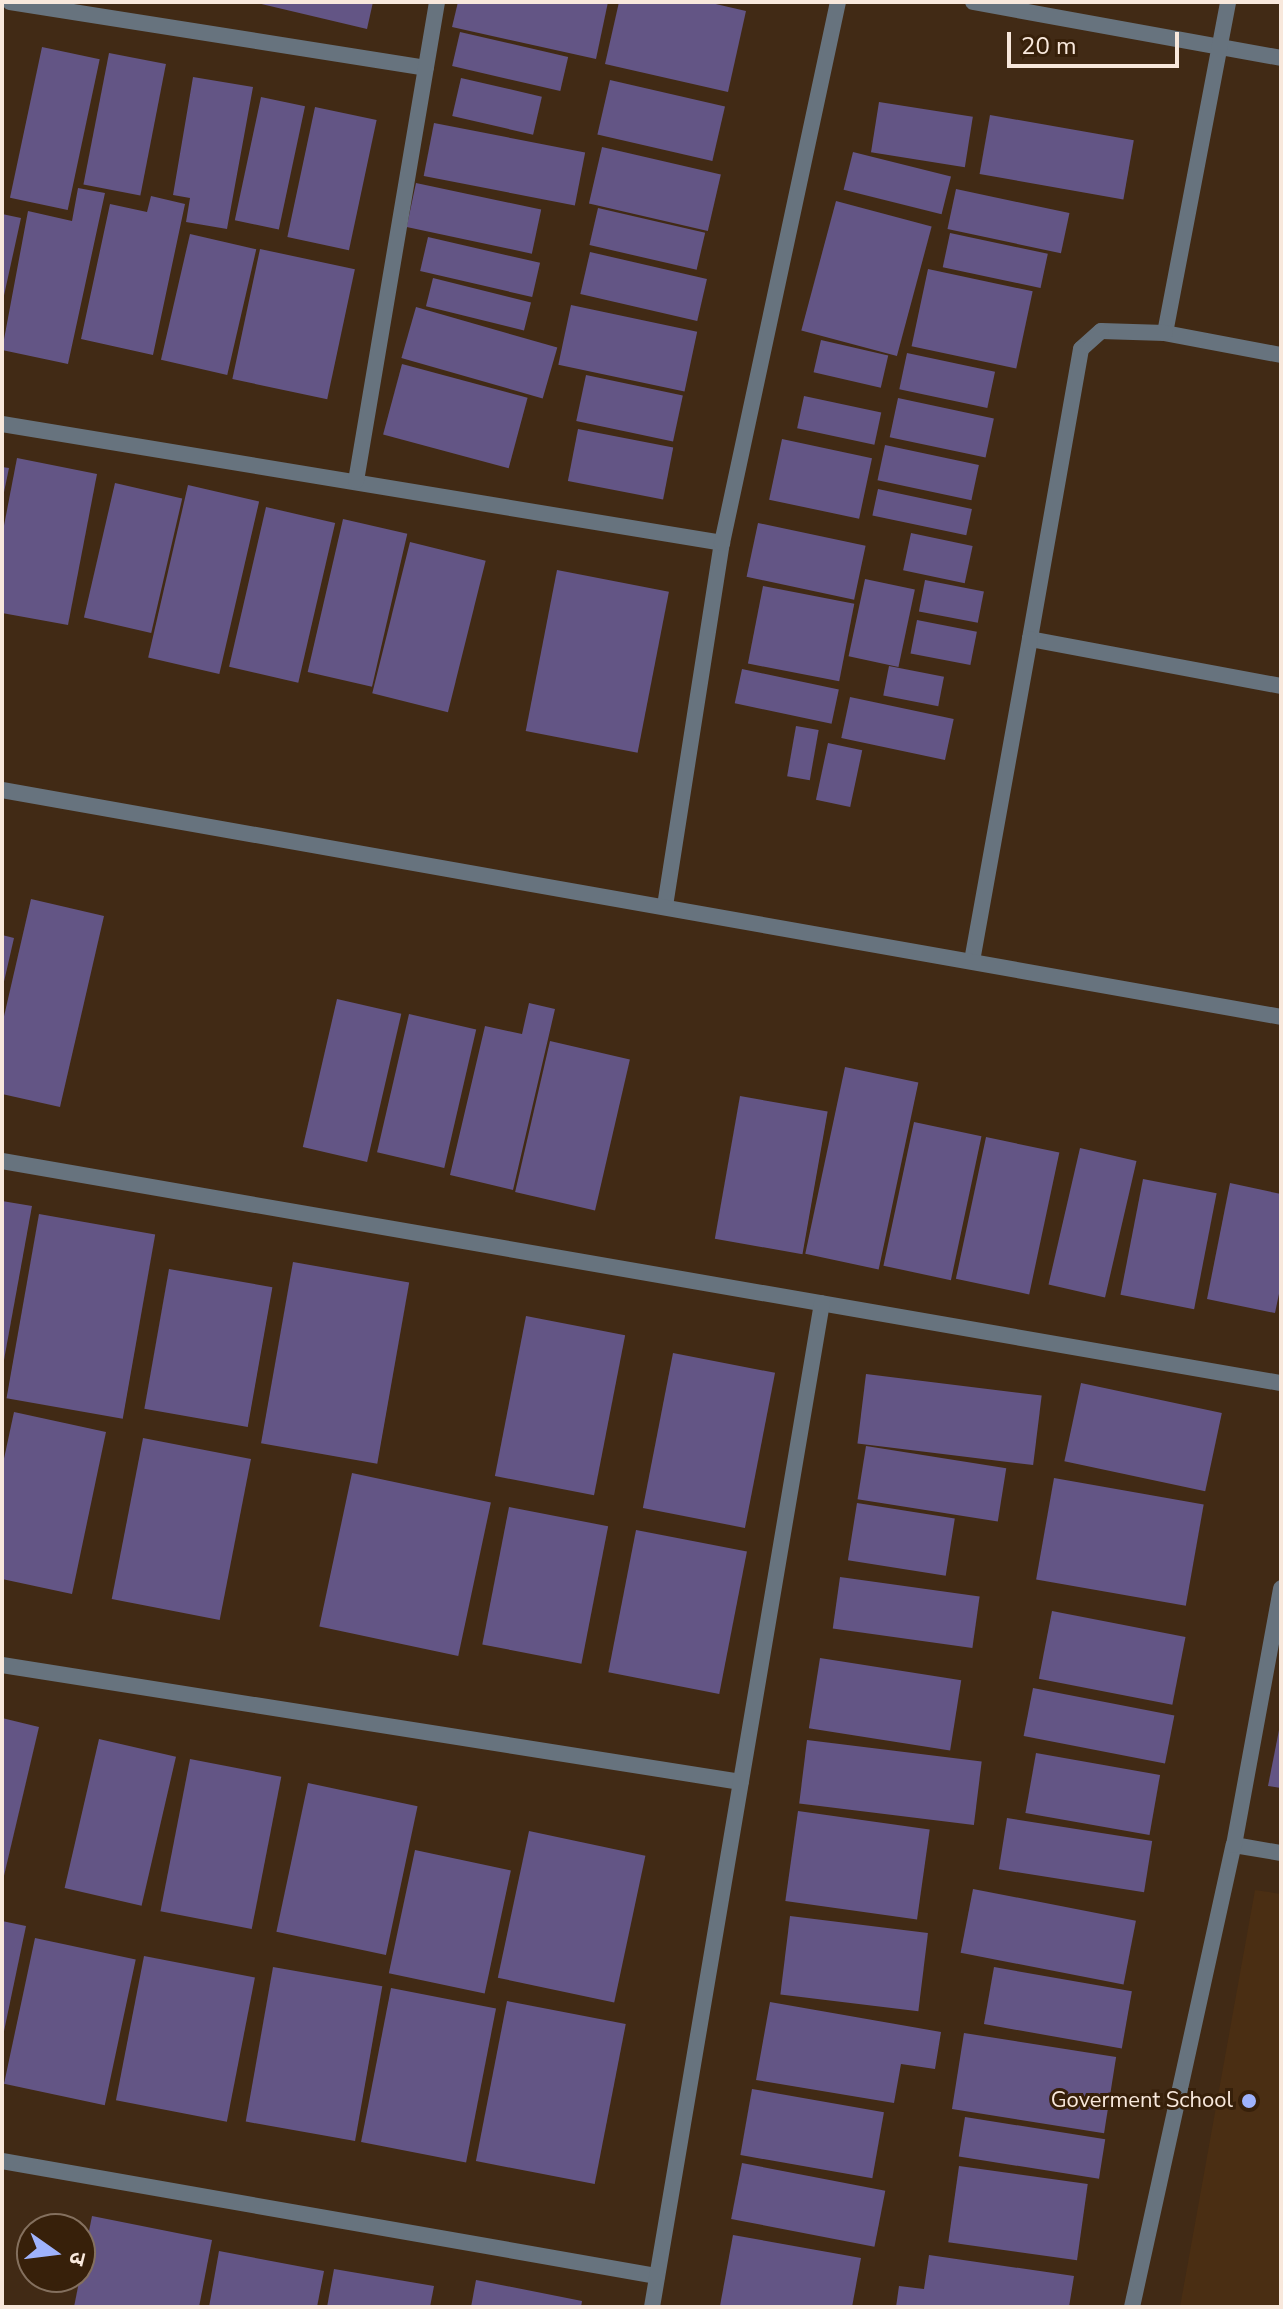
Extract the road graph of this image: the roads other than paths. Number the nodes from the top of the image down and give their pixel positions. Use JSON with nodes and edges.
{"nodes":[{"id":1,"x":10,"y":2,"type":"edge"},
{"id":2,"x":437,"y":2,"type":"edge"},
{"id":3,"x":838,"y":2,"type":"edge"},
{"id":4,"x":973,"y":2,"type":"edge"},
{"id":5,"x":1228,"y":2,"type":"edge"},
{"id":6,"x":49,"y":5,"type":"edge"},
{"id":7,"x":1223,"y":47,"type":"junction"},
{"id":8,"x":1281,"y":58,"type":"edge"},
{"id":9,"x":426,"y":68,"type":"junction"},
{"id":10,"x":1165,"y":333,"type":"junction"},
{"id":11,"x":1281,"y":355,"type":"edge"},
{"id":12,"x":2,"y":424,"type":"edge"},
{"id":13,"x":356,"y":481,"type":"junction"},
{"id":14,"x":722,"y":543,"type":"junction"},
{"id":15,"x":1030,"y":639,"type":"junction"},
{"id":16,"x":1281,"y":686,"type":"edge"},
{"id":17,"x":2,"y":790,"type":"edge"},
{"id":18,"x":665,"y":906,"type":"junction"},
{"id":19,"x":972,"y":961,"type":"junction"},
{"id":20,"x":1281,"y":1017,"type":"edge"},
{"id":21,"x":2,"y":1161,"type":"edge"},
{"id":22,"x":822,"y":1303,"type":"junction"},
{"id":23,"x":1281,"y":1383,"type":"edge"},
{"id":24,"x":1281,"y":1588,"type":"edge"},
{"id":25,"x":2,"y":1665,"type":"edge"},
{"id":26,"x":741,"y":1782,"type":"junction"},
{"id":27,"x":1234,"y":1845,"type":"junction"},
{"id":28,"x":1281,"y":1853,"type":"edge"},
{"id":29,"x":2,"y":2161,"type":"edge"},
{"id":30,"x":657,"y":2276,"type":"junction"},
{"id":31,"x":652,"y":2307,"type":"edge"},
{"id":32,"x":1132,"y":2307,"type":"edge"}],
"edges":[{"from":1,"to":6,"type":"street"},
{"from":2,"to":9,"type":"street"},
{"from":3,"to":14,"type":"street"},
{"from":4,"to":7,"type":"street"},
{"from":5,"to":7,"type":"street"},
{"from":6,"to":9,"type":"street"},
{"from":7,"to":8,"type":"street"},
{"from":7,"to":10,"type":"street"},
{"from":9,"to":13,"type":"street"},
{"from":10,"to":11,"type":"street"},
{"from":10,"to":15,"type":"street"},
{"from":12,"to":13,"type":"street"},
{"from":13,"to":14,"type":"street"},
{"from":14,"to":18,"type":"street"},
{"from":15,"to":16,"type":"street"},
{"from":15,"to":19,"type":"street"},
{"from":17,"to":18,"type":"street"},
{"from":18,"to":19,"type":"street"},
{"from":19,"to":20,"type":"street"},
{"from":21,"to":22,"type":"street"},
{"from":22,"to":23,"type":"street"},
{"from":22,"to":26,"type":"street"},
{"from":24,"to":27,"type":"street"},
{"from":25,"to":26,"type":"street"},
{"from":26,"to":30,"type":"street"},
{"from":27,"to":28,"type":"street"},
{"from":27,"to":32,"type":"street"},
{"from":29,"to":30,"type":"street"},
{"from":30,"to":31,"type":"street"}]}
